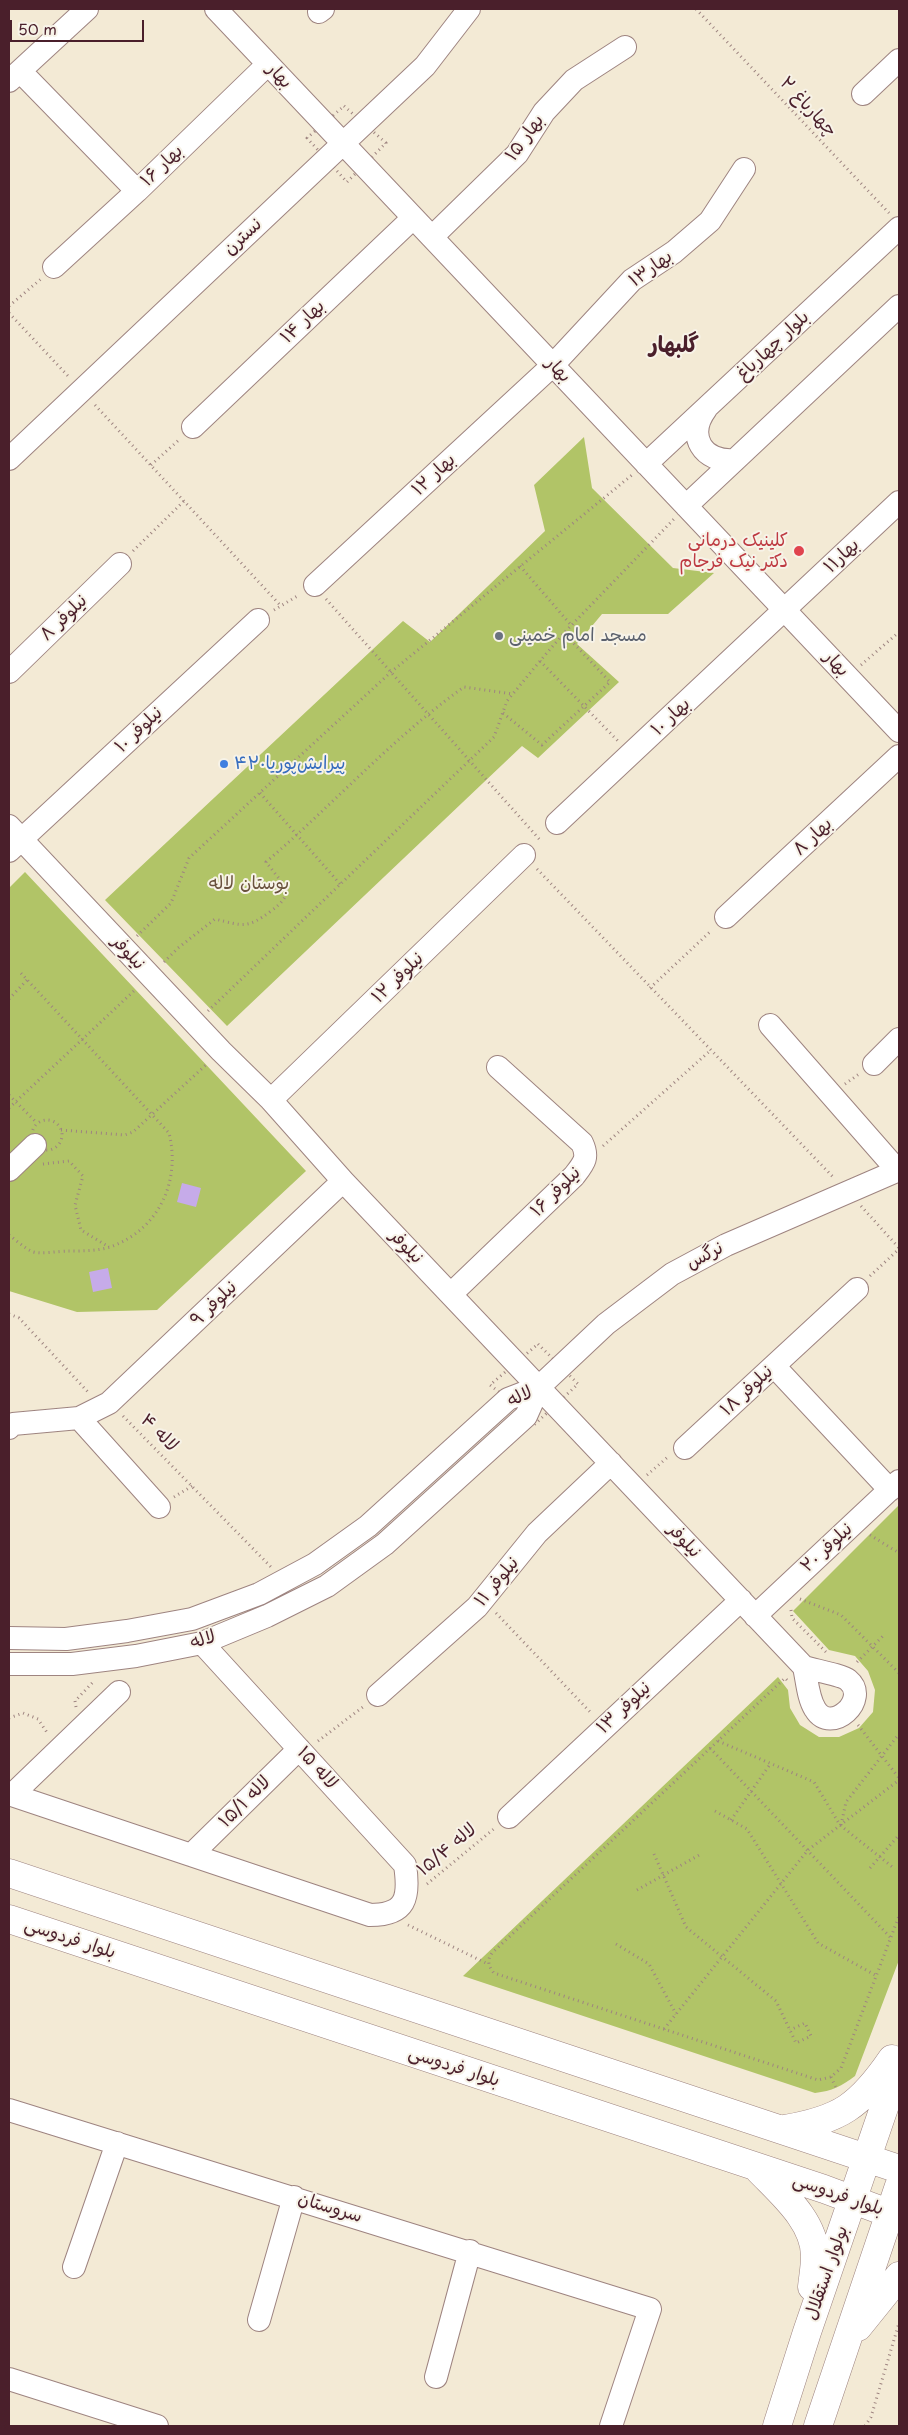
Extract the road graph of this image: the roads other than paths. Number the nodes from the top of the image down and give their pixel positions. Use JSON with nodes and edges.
{"nodes":[{"id":1,"x":87,"y":9,"type":"edge"},
{"id":2,"x":216,"y":9,"type":"edge"},
{"id":3,"x":469,"y":9,"type":"edge"},
{"id":4,"x":625,"y":47,"type":"dead end"},
{"id":5,"x":899,"y":60,"type":"edge"},
{"id":6,"x":268,"y":64,"type":"junction"},
{"id":7,"x":14,"y":76,"type":"edge"},
{"id":8,"x":863,"y":94,"type":"dead end"},
{"id":9,"x":343,"y":143,"type":"junction"},
{"id":10,"x":744,"y":169,"type":"dead end"},
{"id":11,"x":137,"y":191,"type":"junction"},
{"id":12,"x":413,"y":218,"type":"junction"},
{"id":13,"x":896,"y":222,"type":"edge"},
{"id":14,"x":432,"y":237,"type":"junction"},
{"id":15,"x":54,"y":266,"type":"road end"},
{"id":16,"x":899,"y":306,"type":"edge"},
{"id":17,"x":553,"y":365,"type":"junction"},
{"id":18,"x":707,"y":409,"type":"junction"},
{"id":19,"x":193,"y":427,"type":"road end"},
{"id":20,"x":9,"y":459,"type":"edge"},
{"id":21,"x":735,"y":460,"type":"junction"},
{"id":22,"x":646,"y":464,"type":"junction"},
{"id":23,"x":899,"y":502,"type":"edge"},
{"id":24,"x":686,"y":506,"type":"junction"},
{"id":25,"x":120,"y":564,"type":"road end"},
{"id":26,"x":314,"y":586,"type":"road end"},
{"id":27,"x":785,"y":610,"type":"junction"},
{"id":28,"x":258,"y":620,"type":"road end"},
{"id":29,"x":9,"y":672,"type":"edge"},
{"id":30,"x":899,"y":731,"type":"edge"},
{"id":31,"x":899,"y":756,"type":"edge"},
{"id":32,"x":557,"y":823,"type":"road end"},
{"id":33,"x":13,"y":839,"type":"edge"},
{"id":34,"x":532,"y":848,"type":"road end"},
{"id":35,"x":726,"y":917,"type":"road end"},
{"id":36,"x":770,"y":1025,"type":"dead end"},
{"id":37,"x":899,"y":1039,"type":"edge"},
{"id":38,"x":874,"y":1064,"type":"road end"},
{"id":39,"x":498,"y":1067,"type":"dead end"},
{"id":40,"x":271,"y":1100,"type":"junction"},
{"id":41,"x":899,"y":1170,"type":"edge"},
{"id":42,"x":342,"y":1181,"type":"junction"},
{"id":43,"x":857,"y":1289,"type":"road end"},
{"id":44,"x":450,"y":1294,"type":"junction"},
{"id":45,"x":774,"y":1366,"type":"junction"},
{"id":46,"x":539,"y":1387,"type":"junction"},
{"id":47,"x":79,"y":1418,"type":"junction"},
{"id":48,"x":9,"y":1428,"type":"edge"},
{"id":49,"x":685,"y":1448,"type":"road end"},
{"id":50,"x":610,"y":1463,"type":"junction"},
{"id":51,"x":894,"y":1485,"type":"edge"},
{"id":52,"x":159,"y":1507,"type":"dead end"},
{"id":53,"x":748,"y":1608,"type":"junction"},
{"id":54,"x":9,"y":1638,"type":"edge"},
{"id":55,"x":202,"y":1643,"type":"junction"},
{"id":56,"x":9,"y":1664,"type":"edge"},
{"id":57,"x":797,"y":1675,"type":"road end"},
{"id":58,"x":119,"y":1692,"type":"dead end"},
{"id":59,"x":378,"y":1695,"type":"road end"},
{"id":60,"x":299,"y":1749,"type":"junction"},
{"id":61,"x":10,"y":1794,"type":"edge"},
{"id":62,"x":509,"y":1816,"type":"road end"},
{"id":63,"x":191,"y":1855,"type":"junction"},
{"id":64,"x":9,"y":1873,"type":"edge"},
{"id":65,"x":9,"y":1919,"type":"edge"},
{"id":66,"x":899,"y":2048,"type":"edge"},
{"id":67,"x":899,"y":2064,"type":"edge"},
{"id":68,"x":9,"y":2110,"type":"edge"},
{"id":69,"x":781,"y":2129,"type":"junction"},
{"id":70,"x":117,"y":2143,"type":"junction"},
{"id":71,"x":867,"y":2158,"type":"junction"},
{"id":72,"x":756,"y":2167,"type":"junction"},
{"id":73,"x":899,"y":2169,"type":"edge"},
{"id":74,"x":899,"y":2186,"type":"edge"},
{"id":75,"x":294,"y":2197,"type":"junction"},
{"id":76,"x":852,"y":2199,"type":"junction"},
{"id":77,"x":895,"y":2215,"type":"edge"},
{"id":78,"x":470,"y":2251,"type":"junction"},
{"id":79,"x":74,"y":2267,"type":"dead end"},
{"id":80,"x":899,"y":2276,"type":"edge"},
{"id":81,"x":259,"y":2320,"type":"dead end"},
{"id":82,"x":806,"y":2332,"type":"junction"},
{"id":83,"x":844,"y":2344,"type":"junction"},
{"id":84,"x":436,"y":2377,"type":"dead end"},
{"id":85,"x":9,"y":2379,"type":"edge"},
{"id":86,"x":157,"y":2426,"type":"edge"},
{"id":87,"x":610,"y":2426,"type":"edge"},
{"id":88,"x":776,"y":2426,"type":"edge"},
{"id":89,"x":818,"y":2426,"type":"edge"}],
"edges":[{"from":1,"to":7,"type":"street"},
{"from":2,"to":6,"type":"street","name":"بهار"},
{"from":3,"to":9,"type":"street","name":"نسترن"},
{"from":4,"to":14,"type":"street","name":"بهار ۱۵"},
{"from":5,"to":8,"type":"street"},
{"from":6,"to":9,"type":"street","name":"بهار"},
{"from":6,"to":11,"type":"street","name":"بهار ۱۶"},
{"from":7,"to":11,"type":"street"},
{"from":9,"to":12,"type":"street","name":"بهار"},
{"from":9,"to":20,"type":"street","name":"نسترن"},
{"from":10,"to":17,"type":"street","name":"بهار۱۳"},
{"from":11,"to":15,"type":"street","name":"بهار ۱۶"},
{"from":12,"to":14,"type":"street","name":"بهار"},
{"from":12,"to":19,"type":"street","name":"بهار ۱۴"},
{"from":13,"to":18,"type":"street","name":"بلوار چهارباغ"},
{"from":14,"to":17,"type":"street","name":"بهار"},
{"from":16,"to":21,"type":"street"},
{"from":17,"to":22,"type":"street","name":"بهار"},
{"from":17,"to":26,"type":"street","name":"بهار ۱۲"},
{"from":18,"to":21,"type":"street"},
{"from":18,"to":22,"type":"street","name":"بلوار چهارباغ"},
{"from":21,"to":24,"type":"street"},
{"from":22,"to":24,"type":"street","name":"بهار"},
{"from":23,"to":27,"type":"street","name":"بهار۱۱"},
{"from":24,"to":27,"type":"street","name":"بهار"},
{"from":25,"to":29,"type":"street","name":"نیلوفر ۸"},
{"from":27,"to":30,"type":"street","name":"بهار"},
{"from":27,"to":32,"type":"street","name":"بهار ۱۰"},
{"from":28,"to":33,"type":"street","name":"نیلوفر ۱۰"},
{"from":31,"to":35,"type":"street","name":"بهار ۸"},
{"from":33,"to":40,"type":"street","name":"نیلوفر"},
{"from":34,"to":40,"type":"street","name":"نیلوفر ۱۲"},
{"from":36,"to":41,"type":"street"},
{"from":37,"to":38,"type":"street"},
{"from":39,"to":44,"type":"street","name":"نیلوفر ۱۶"},
{"from":40,"to":42,"type":"street","name":"نیلوفر"},
{"from":41,"to":46,"type":"street","name":"نرگس"},
{"from":42,"to":44,"type":"street","name":"نیلوفر"},
{"from":42,"to":47,"type":"street","name":"نیلوفر ۹"},
{"from":43,"to":45,"type":"street","name":"نیلوفر ۱۸"},
{"from":44,"to":46,"type":"street","name":"نیلوفر"},
{"from":45,"to":49,"type":"street","name":"نیلوفر ۱۸"},
{"from":45,"to":51,"type":"street"},
{"from":46,"to":50,"type":"street","name":"نیلوفر"},
{"from":46,"to":54,"type":"street","name":"لاله"},
{"from":46,"to":55,"type":"street","name":"لاله"},
{"from":47,"to":48,"type":"street"},
{"from":47,"to":52,"type":"street"},
{"from":50,"to":53,"type":"street","name":"نیلوفر"},
{"from":50,"to":59,"type":"street","name":"نیلوفر ۱۱"},
{"from":51,"to":53,"type":"street","name":"نیلوفر ۲۰"},
{"from":53,"to":57,"type":"street","name":"نیلوفر"},
{"from":53,"to":62,"type":"street","name":"نیلوفر ۱۳"},
{"from":55,"to":56,"type":"street","name":"لاله"},
{"from":55,"to":60,"type":"street","name":"لاله ۱۵"},
{"from":58,"to":61,"type":"street"},
{"from":60,"to":63,"type":"street","name":"لاله ۱۵/۱"},
{"from":60,"to":63,"type":"street","name":"لاله ۱۵"},
{"from":61,"to":63,"type":"street"},
{"from":64,"to":69,"type":"main road"},
{"from":65,"to":72,"type":"main road","name":"بلوار فردوسی"},
{"from":66,"to":69,"type":"main road"},
{"from":67,"to":71,"type":"main road","name":"بولوار استقلال"},
{"from":68,"to":70,"type":"street","name":"سروستان"},
{"from":69,"to":71,"type":"main road"},
{"from":70,"to":75,"type":"street","name":"سروستان"},
{"from":70,"to":79,"type":"street"},
{"from":71,"to":73,"type":"main road"},
{"from":71,"to":76,"type":"main road","name":"بولوار استقلال"},
{"from":72,"to":76,"type":"main road","name":"بلوار فردوسی"},
{"from":72,"to":82,"type":"main road"},
{"from":74,"to":77,"type":"main road"},
{"from":75,"to":78,"type":"street","name":"سروستان"},
{"from":75,"to":81,"type":"street"},
{"from":76,"to":77,"type":"main road","name":"بلوار فردوسی"},
{"from":76,"to":82,"type":"main road","name":"بولوار استقلال"},
{"from":77,"to":83,"type":"main road"},
{"from":78,"to":84,"type":"street"},
{"from":78,"to":87,"type":"street","name":"سروستان"},
{"from":80,"to":83,"type":"main road"},
{"from":82,"to":88,"type":"main road","name":"بولوار استقلال"},
{"from":83,"to":89,"type":"main road"},
{"from":85,"to":86,"type":"street"}]}
